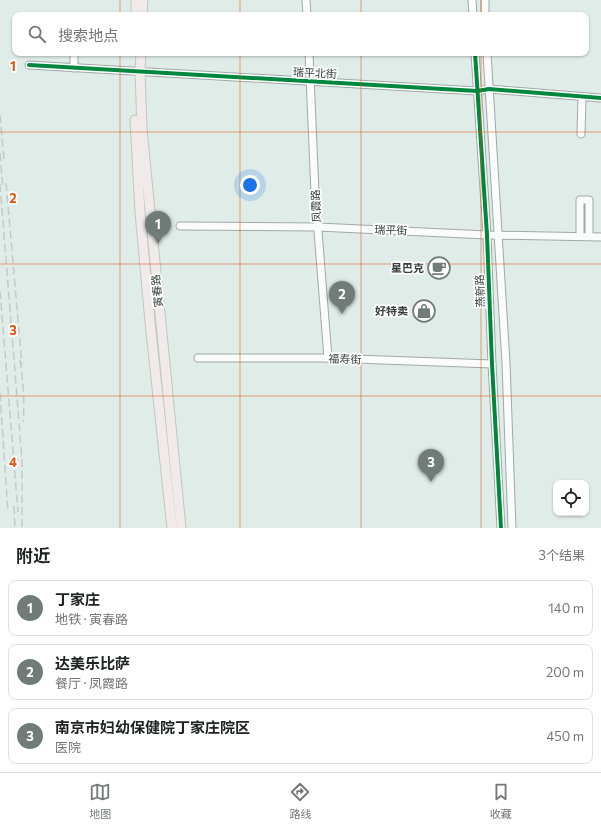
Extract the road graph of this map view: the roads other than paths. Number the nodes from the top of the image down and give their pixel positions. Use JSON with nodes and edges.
{"nodes":[{"id":1,"x":136,"y":0,"type":"edge"},
{"id":2,"x":143,"y":0,"type":"edge"},
{"id":3,"x":306,"y":0,"type":"edge"},
{"id":4,"x":472,"y":0,"type":"edge"},
{"id":5,"x":484,"y":0,"type":"edge"},
{"id":6,"x":136,"y":12,"type":"edge"},
{"id":7,"x":142,"y":12,"type":"edge"},
{"id":8,"x":307,"y":12,"type":"edge"},
{"id":9,"x":473,"y":12,"type":"edge"},
{"id":10,"x":485,"y":12,"type":"edge"},
{"id":11,"x":74,"y":56,"type":"edge"},
{"id":12,"x":135,"y":56,"type":"edge"},
{"id":13,"x":140,"y":56,"type":"edge"},
{"id":14,"x":309,"y":56,"type":"edge"},
{"id":15,"x":475,"y":56,"type":"edge"},
{"id":16,"x":487,"y":56,"type":"edge"},
{"id":17,"x":29,"y":65,"type":"dead end"},
{"id":18,"x":74,"y":68,"type":"junction"},
{"id":19,"x":137,"y":71,"type":"junction"},
{"id":20,"x":310,"y":82,"type":"junction"},
{"id":21,"x":489,"y":89,"type":"junction"},
{"id":22,"x":476,"y":91,"type":"junction"},
{"id":23,"x":582,"y":97,"type":"junction"},
{"id":24,"x":601,"y":98,"type":"edge"},
{"id":25,"x":581,"y":134,"type":"dead end"},
{"id":26,"x":180,"y":226,"type":"dead end"},
{"id":27,"x":318,"y":227,"type":"junction"},
{"id":28,"x":487,"y":234,"type":"junction"},
{"id":29,"x":498,"y":235,"type":"junction"},
{"id":30,"x":580,"y":236,"type":"junction"},
{"id":31,"x":589,"y":236,"type":"junction"},
{"id":32,"x":601,"y":237,"type":"edge"},
{"id":33,"x":198,"y":358,"type":"dead end"},
{"id":34,"x":328,"y":358,"type":"junction"},
{"id":35,"x":492,"y":364,"type":"junction"},
{"id":36,"x":172,"y":528,"type":"edge"},
{"id":37,"x":181,"y":528,"type":"edge"},
{"id":38,"x":501,"y":528,"type":"edge"},
{"id":39,"x":512,"y":528,"type":"edge"}],
"edges":[{"from":1,"to":6,"type":"main road"},
{"from":2,"to":7,"type":"main road"},
{"from":3,"to":8,"type":"street"},
{"from":4,"to":9,"type":"street"},
{"from":5,"to":10,"type":"street"},
{"from":11,"to":18,"type":"street"},
{"from":12,"to":19,"type":"main road","name":"寅春路"},
{"from":13,"to":19,"type":"main road","name":"寅春路"},
{"from":14,"to":20,"type":"street","name":"凤霞路"},
{"from":15,"to":22,"type":"street","name":"燕新路"},
{"from":16,"to":21,"type":"street","name":"燕新路"},
{"from":17,"to":18,"type":"street","name":"瑞平北街"},
{"from":18,"to":19,"type":"street","name":"瑞平北街"},
{"from":19,"to":20,"type":"street","name":"瑞平北街"},
{"from":19,"to":36,"type":"main road","name":"寅春路"},
{"from":19,"to":37,"type":"main road","name":"寅春路"},
{"from":20,"to":22,"type":"street","name":"瑞平北街"},
{"from":20,"to":27,"type":"street","name":"凤霞路"},
{"from":21,"to":22,"type":"street","name":"瑞平北街"},
{"from":21,"to":23,"type":"street","name":"瑞平北街"},
{"from":21,"to":29,"type":"street","name":"燕新路"},
{"from":22,"to":28,"type":"street","name":"燕新路"},
{"from":23,"to":24,"type":"street","name":"瑞平北街"},
{"from":23,"to":25,"type":"street"},
{"from":26,"to":27,"type":"street","name":"瑞平街"},
{"from":27,"to":28,"type":"street","name":"瑞平街"},
{"from":27,"to":34,"type":"street","name":"凤霞路"},
{"from":28,"to":29,"type":"street","name":"瑞平街"},
{"from":28,"to":35,"type":"street","name":"燕新路"},
{"from":29,"to":30,"type":"street","name":"瑞平街"},
{"from":29,"to":39,"type":"street","name":"燕新路"},
{"from":30,"to":31,"type":"street","name":"瑞平街"},
{"from":30,"to":31,"type":"street"},
{"from":31,"to":32,"type":"street","name":"瑞平街"},
{"from":33,"to":34,"type":"street","name":"福寿街"},
{"from":34,"to":35,"type":"street","name":"福寿街"},
{"from":35,"to":38,"type":"street","name":"燕新路"}]}
